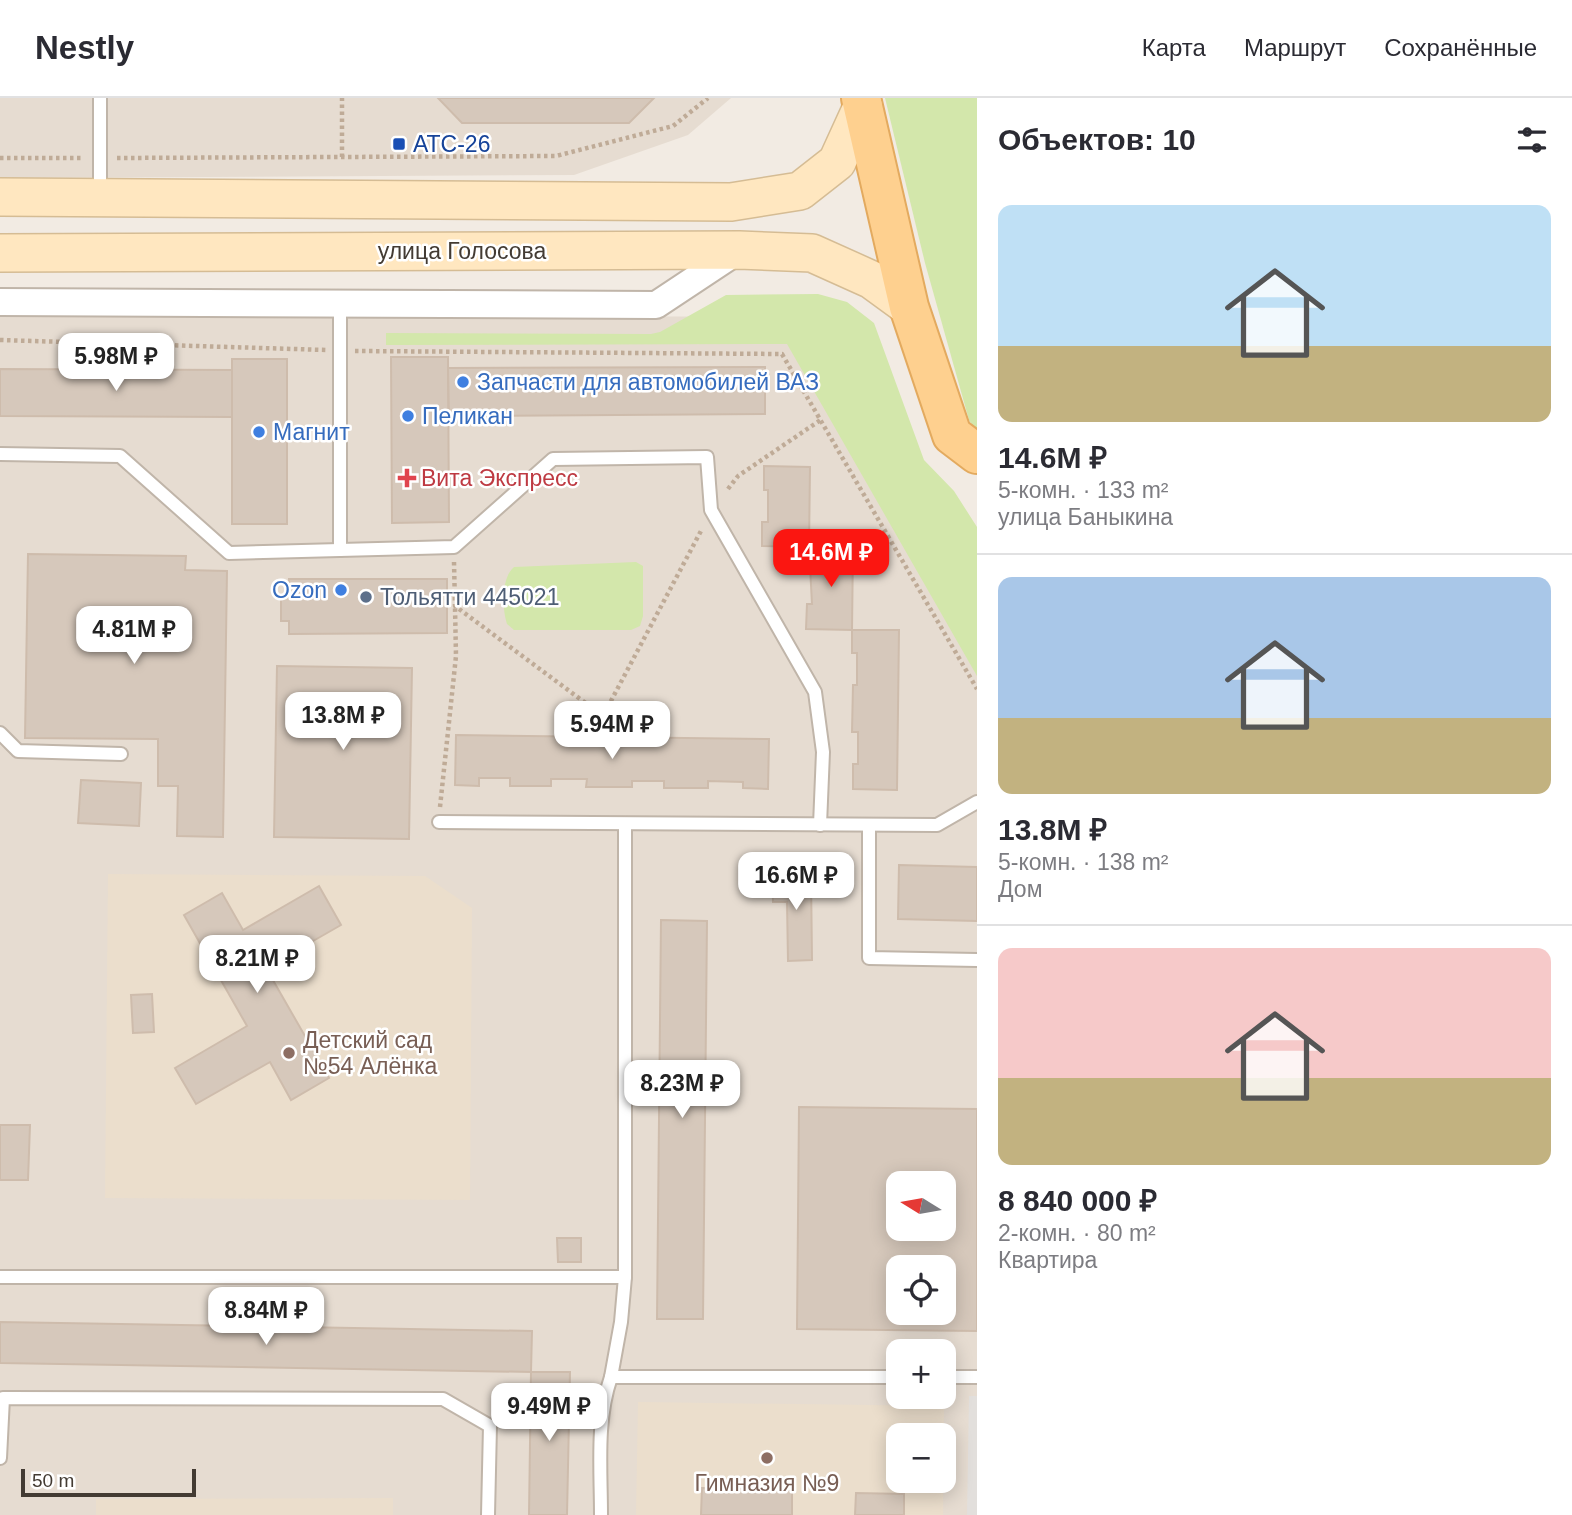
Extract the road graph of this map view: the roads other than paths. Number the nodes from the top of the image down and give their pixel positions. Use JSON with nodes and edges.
{"nodes":[{"id":1,"x":100,"y":98,"type":"edge"},
{"id":2,"x":862,"y":102,"type":"edge"},
{"id":3,"x":0,"y":197,"type":"edge"},
{"id":4,"x":92,"y":198,"type":"junction"},
{"id":5,"x":740,"y":250,"type":"junction"},
{"id":6,"x":0,"y":253,"type":"edge"},
{"id":7,"x":80,"y":253,"type":"junction"},
{"id":8,"x":0,"y":302,"type":"edge"},
{"id":9,"x":340,"y":302,"type":"junction"},
{"id":10,"x":909,"y":307,"type":"junction"},
{"id":11,"x":965,"y":445,"type":"edge"},
{"id":12,"x":0,"y":454,"type":"edge"},
{"id":13,"x":977,"y":475,"type":"edge"},
{"id":14,"x":340,"y":550,"type":"junction"},
{"id":15,"x":0,"y":733,"type":"edge"},
{"id":16,"x":121,"y":754,"type":"dead end"},
{"id":17,"x":977,"y":802,"type":"edge"},
{"id":18,"x":439,"y":822,"type":"road end"},
{"id":19,"x":625,"y":824,"type":"junction"},
{"id":20,"x":820,"y":825,"type":"junction"},
{"id":21,"x":869,"y":826,"type":"junction"},
{"id":22,"x":977,"y":960,"type":"edge"},
{"id":23,"x":0,"y":1277,"type":"edge"},
{"id":24,"x":625,"y":1277,"type":"junction"},
{"id":25,"x":611,"y":1377,"type":"junction"},
{"id":26,"x":886,"y":1377,"type":"edge"},
{"id":27,"x":956,"y":1377,"type":"edge"},
{"id":28,"x":977,"y":1377,"type":"edge"},
{"id":29,"x":0,"y":1458,"type":"edge"},
{"id":30,"x":488,"y":1515,"type":"edge"},
{"id":31,"x":601,"y":1515,"type":"edge"}],
"edges":[{"from":1,"to":4,"type":"lane"},
{"from":2,"to":4,"type":"main road"},
{"from":2,"to":10,"type":"main road"},
{"from":3,"to":4,"type":"main road"},
{"from":4,"to":7,"type":"main road"},
{"from":5,"to":7,"type":"main road","name":"улица Голосова"},
{"from":5,"to":9,"type":"street"},
{"from":5,"to":10,"type":"main road","name":"улица Голосова"},
{"from":6,"to":7,"type":"main road","name":"улица Голосова"},
{"from":8,"to":9,"type":"street"},
{"from":9,"to":14,"type":"lane"},
{"from":10,"to":11,"type":"main road"},
{"from":11,"to":13,"type":"main road"},
{"from":12,"to":14,"type":"lane"},
{"from":14,"to":20,"type":"lane"},
{"from":15,"to":16,"type":"lane"},
{"from":17,"to":21,"type":"lane"},
{"from":18,"to":19,"type":"lane"},
{"from":19,"to":20,"type":"lane"},
{"from":19,"to":24,"type":"lane"},
{"from":20,"to":21,"type":"lane"},
{"from":21,"to":22,"type":"lane"},
{"from":23,"to":24,"type":"lane"},
{"from":24,"to":25,"type":"lane"},
{"from":25,"to":26,"type":"lane"},
{"from":25,"to":31,"type":"lane"},
{"from":27,"to":28,"type":"lane"},
{"from":29,"to":30,"type":"lane"}]}
